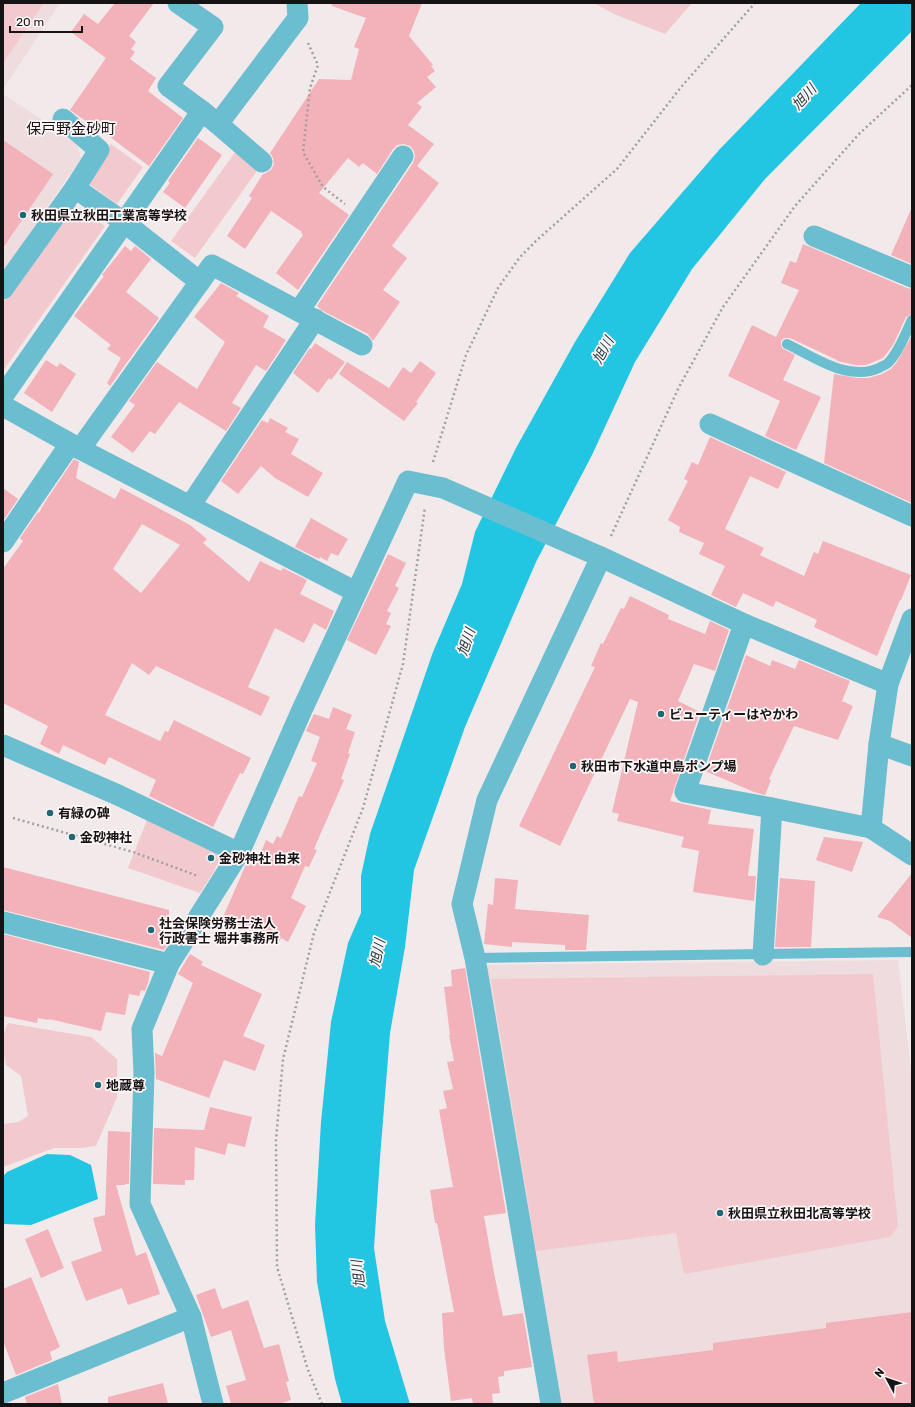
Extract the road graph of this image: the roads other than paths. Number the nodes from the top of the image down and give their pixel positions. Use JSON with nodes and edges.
{"nodes":[{"id":1,"x":178,"y":3,"type":"edge"},
{"id":2,"x":297,"y":11,"type":"edge"},
{"id":3,"x":202,"y":111,"type":"junction"},
{"id":4,"x":63,"y":119,"type":"dead end"},
{"id":5,"x":218,"y":124,"type":"junction"},
{"id":6,"x":403,"y":156,"type":"dead end"},
{"id":7,"x":262,"y":162,"type":"dead end"},
{"id":8,"x":75,"y":188,"type":"junction"},
{"id":9,"x":125,"y":223,"type":"junction"},
{"id":10,"x":814,"y":236,"type":"dead end"},
{"id":11,"x":912,"y":277,"type":"edge"},
{"id":12,"x":200,"y":282,"type":"junction"},
{"id":13,"x":3,"y":289,"type":"edge"},
{"id":14,"x":307,"y":315,"type":"junction"},
{"id":15,"x":912,"y":320,"type":"edge"},
{"id":16,"x":787,"y":344,"type":"dead end"},
{"id":17,"x":362,"y":345,"type":"dead end"},
{"id":18,"x":3,"y":396,"type":"edge"},
{"id":19,"x":3,"y":406,"type":"edge"},
{"id":20,"x":710,"y":424,"type":"dead end"},
{"id":21,"x":75,"y":447,"type":"junction"},
{"id":22,"x":190,"y":506,"type":"junction"},
{"id":23,"x":912,"y":516,"type":"edge"},
{"id":24,"x":3,"y":542,"type":"edge"},
{"id":25,"x":601,"y":557,"type":"junction"},
{"id":26,"x":356,"y":592,"type":"junction"},
{"id":27,"x":912,"y":620,"type":"edge"},
{"id":28,"x":744,"y":624,"type":"junction"},
{"id":29,"x":888,"y":684,"type":"junction"},
{"id":30,"x":878,"y":744,"type":"junction"},
{"id":31,"x":3,"y":745,"type":"edge"},
{"id":32,"x":912,"y":756,"type":"edge"},
{"id":33,"x":772,"y":808,"type":"junction"},
{"id":34,"x":871,"y":828,"type":"junction"},
{"id":35,"x":239,"y":853,"type":"junction"},
{"id":36,"x":912,"y":855,"type":"edge"},
{"id":37,"x":3,"y":922,"type":"edge"},
{"id":38,"x":912,"y":952,"type":"edge"},
{"id":39,"x":763,"y":955,"type":"junction"},
{"id":40,"x":475,"y":958,"type":"junction"},
{"id":41,"x":169,"y":964,"type":"junction"},
{"id":42,"x":191,"y":1317,"type":"junction"},
{"id":43,"x":3,"y":1393,"type":"edge"},
{"id":44,"x":213,"y":1404,"type":"edge"},
{"id":45,"x":551,"y":1404,"type":"edge"}],
"edges":[{"from":1,"to":3,"type":"street"},
{"from":2,"to":5,"type":"street"},
{"from":3,"to":5,"type":"street"},
{"from":3,"to":9,"type":"street"},
{"from":4,"to":8,"type":"street"},
{"from":5,"to":7,"type":"street"},
{"from":6,"to":14,"type":"street"},
{"from":8,"to":9,"type":"street"},
{"from":8,"to":13,"type":"street"},
{"from":9,"to":12,"type":"street"},
{"from":9,"to":18,"type":"street"},
{"from":10,"to":11,"type":"street"},
{"from":12,"to":14,"type":"street"},
{"from":12,"to":21,"type":"street"},
{"from":14,"to":17,"type":"street"},
{"from":14,"to":22,"type":"street"},
{"from":15,"to":16,"type":"lane"},
{"from":19,"to":21,"type":"street"},
{"from":20,"to":23,"type":"street"},
{"from":21,"to":22,"type":"street"},
{"from":21,"to":24,"type":"street"},
{"from":22,"to":26,"type":"street"},
{"from":25,"to":26,"type":"street"},
{"from":25,"to":28,"type":"street"},
{"from":25,"to":40,"type":"street"},
{"from":26,"to":35,"type":"street"},
{"from":27,"to":29,"type":"street"},
{"from":28,"to":29,"type":"street"},
{"from":28,"to":33,"type":"street"},
{"from":29,"to":30,"type":"street"},
{"from":30,"to":32,"type":"street"},
{"from":30,"to":34,"type":"street"},
{"from":31,"to":35,"type":"street"},
{"from":33,"to":34,"type":"street"},
{"from":33,"to":39,"type":"street"},
{"from":34,"to":36,"type":"street"},
{"from":35,"to":41,"type":"street"},
{"from":37,"to":41,"type":"street"},
{"from":38,"to":39,"type":"lane"},
{"from":39,"to":40,"type":"lane"},
{"from":40,"to":45,"type":"street"},
{"from":41,"to":42,"type":"street"},
{"from":42,"to":43,"type":"street"},
{"from":42,"to":44,"type":"street"}]}
